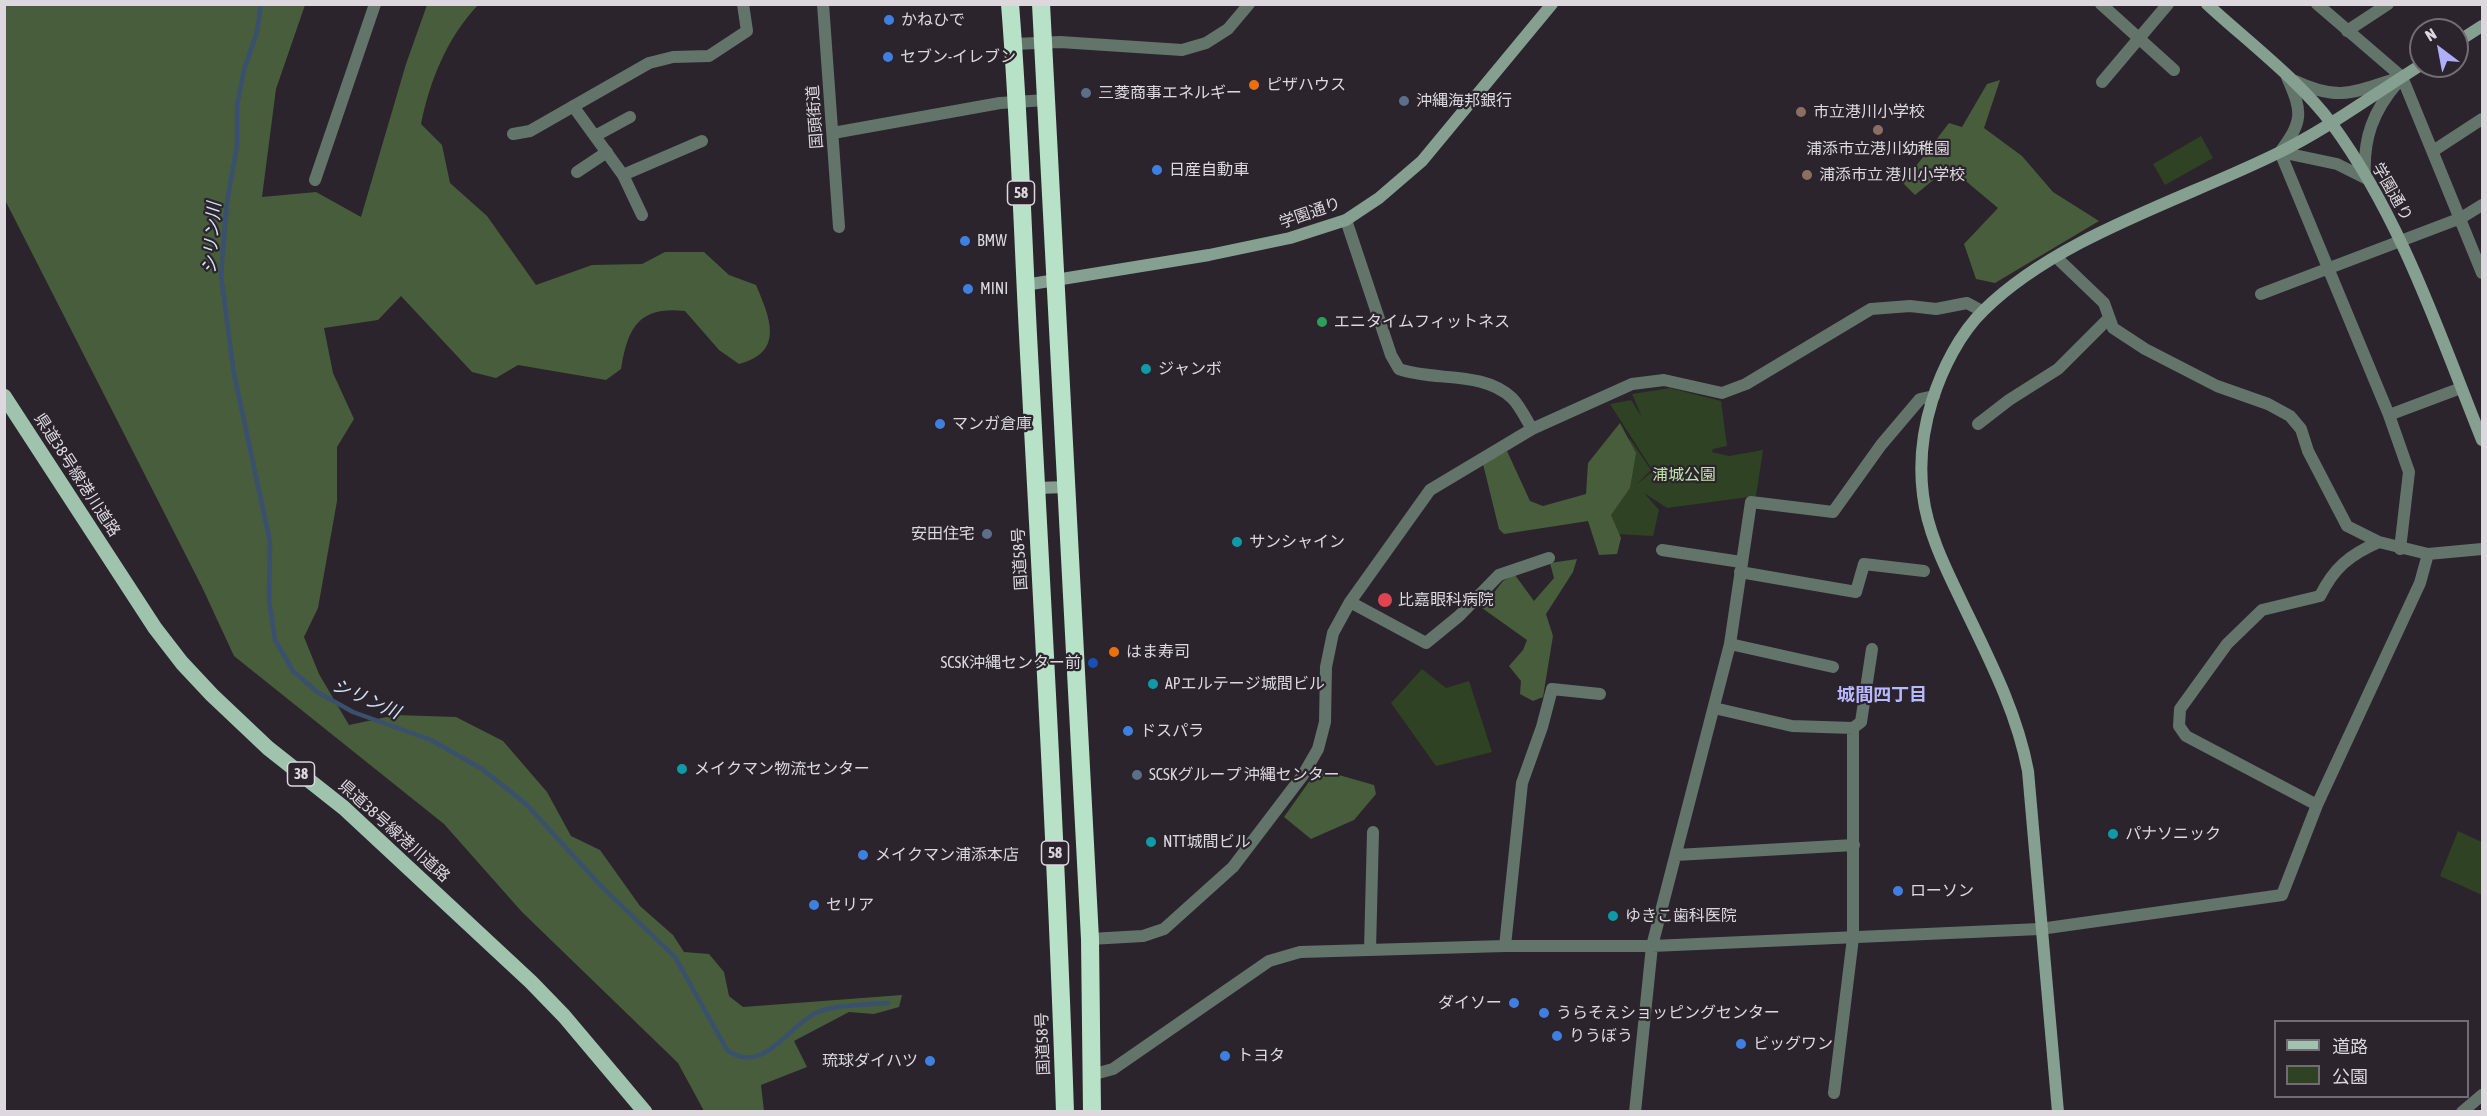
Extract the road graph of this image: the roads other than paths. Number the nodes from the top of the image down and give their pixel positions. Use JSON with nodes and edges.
{"nodes":[{"id":1,"x":375,"y":4,"type":"edge"},
{"id":2,"x":743,"y":4,"type":"edge"},
{"id":3,"x":824,"y":4,"type":"edge"},
{"id":4,"x":1010,"y":4,"type":"edge"},
{"id":5,"x":1041,"y":4,"type":"edge"},
{"id":6,"x":1249,"y":4,"type":"edge"},
{"id":7,"x":1552,"y":4,"type":"edge"},
{"id":8,"x":2102,"y":4,"type":"edge"},
{"id":9,"x":2168,"y":4,"type":"edge"},
{"id":10,"x":2207,"y":4,"type":"edge"},
{"id":11,"x":2317,"y":4,"type":"edge"},
{"id":12,"x":2388,"y":4,"type":"edge"},
{"id":13,"x":2482,"y":26,"type":"edge"},
{"id":14,"x":2347,"y":31,"type":"junction"},
{"id":15,"x":2469,"y":34,"type":"edge"},
{"id":16,"x":2139,"y":38,"type":"junction"},
{"id":17,"x":1044,"y":43,"type":"junction"},
{"id":18,"x":1014,"y":44,"type":"junction"},
{"id":19,"x":2174,"y":70,"type":"dead end"},
{"id":20,"x":2409,"y":73,"type":"edge"},
{"id":21,"x":2287,"y":77,"type":"junction"},
{"id":22,"x":2402,"y":77,"type":"junction"},
{"id":23,"x":2102,"y":82,"type":"dead end"},
{"id":24,"x":1046,"y":99,"type":"junction"},
{"id":25,"x":1018,"y":101,"type":"junction"},
{"id":26,"x":573,"y":106,"type":"junction"},
{"id":27,"x":630,"y":117,"type":"dead end"},
{"id":28,"x":2482,"y":119,"type":"edge"},
{"id":29,"x":2331,"y":123,"type":"junction"},
{"id":30,"x":833,"y":133,"type":"junction"},
{"id":31,"x":513,"y":134,"type":"dead end"},
{"id":32,"x":595,"y":136,"type":"junction"},
{"id":33,"x":702,"y":141,"type":"dead end"},
{"id":34,"x":2433,"y":151,"type":"junction"},
{"id":35,"x":607,"y":152,"type":"junction"},
{"id":36,"x":2280,"y":152,"type":"junction"},
{"id":37,"x":576,"y":172,"type":"dead end"},
{"id":38,"x":623,"y":175,"type":"junction"},
{"id":39,"x":2365,"y":178,"type":"junction"},
{"id":40,"x":315,"y":180,"type":"dead end"},
{"id":41,"x":2482,"y":205,"type":"edge"},
{"id":42,"x":642,"y":215,"type":"dead end"},
{"id":43,"x":2461,"y":218,"type":"junction"},
{"id":44,"x":1346,"y":220,"type":"junction"},
{"id":45,"x":839,"y":227,"type":"dead end"},
{"id":46,"x":2402,"y":242,"type":"junction"},
{"id":47,"x":2056,"y":256,"type":"junction"},
{"id":48,"x":2327,"y":270,"type":"junction"},
{"id":49,"x":2482,"y":273,"type":"edge"},
{"id":50,"x":1057,"y":281,"type":"junction"},
{"id":51,"x":1025,"y":285,"type":"junction"},
{"id":52,"x":2261,"y":294,"type":"dead end"},
{"id":53,"x":1982,"y":311,"type":"junction"},
{"id":54,"x":2109,"y":318,"type":"junction"},
{"id":55,"x":2462,"y":388,"type":"junction"},
{"id":56,"x":4,"y":396,"type":"edge"},
{"id":57,"x":1934,"y":396,"type":"junction"},
{"id":58,"x":2389,"y":416,"type":"junction"},
{"id":59,"x":1978,"y":424,"type":"dead end"},
{"id":60,"x":1532,"y":429,"type":"junction"},
{"id":61,"x":2482,"y":440,"type":"edge"},
{"id":62,"x":1067,"y":487,"type":"junction"},
{"id":63,"x":1036,"y":488,"type":"junction"},
{"id":64,"x":2379,"y":542,"type":"junction"},
{"id":65,"x":2400,"y":549,"type":"junction"},
{"id":66,"x":2482,"y":549,"type":"edge"},
{"id":67,"x":1662,"y":550,"type":"dead end"},
{"id":68,"x":2428,"y":554,"type":"junction"},
{"id":69,"x":1549,"y":558,"type":"dead end"},
{"id":70,"x":1741,"y":567,"type":"junction"},
{"id":71,"x":1924,"y":571,"type":"dead end"},
{"id":72,"x":1350,"y":602,"type":"junction"},
{"id":73,"x":1730,"y":644,"type":"junction"},
{"id":74,"x":1872,"y":649,"type":"dead end"},
{"id":75,"x":1833,"y":667,"type":"dead end"},
{"id":76,"x":1600,"y":694,"type":"dead end"},
{"id":77,"x":1714,"y":708,"type":"junction"},
{"id":78,"x":1853,"y":728,"type":"junction"},
{"id":79,"x":2317,"y":805,"type":"junction"},
{"id":80,"x":1373,"y":832,"type":"dead end"},
{"id":81,"x":1854,"y":844,"type":"junction"},
{"id":82,"x":1676,"y":855,"type":"junction"},
{"id":83,"x":2040,"y":929,"type":"junction"},
{"id":84,"x":1853,"y":938,"type":"junction"},
{"id":85,"x":1090,"y":939,"type":"junction"},
{"id":86,"x":1505,"y":946,"type":"junction"},
{"id":87,"x":1652,"y":946,"type":"junction"},
{"id":88,"x":1371,"y":950,"type":"junction"},
{"id":89,"x":1091,"y":1075,"type":"junction"},
{"id":90,"x":1834,"y":1093,"type":"dead end"},
{"id":91,"x":2482,"y":1095,"type":"edge"},
{"id":92,"x":645,"y":1112,"type":"edge"},
{"id":93,"x":1065,"y":1112,"type":"edge"},
{"id":94,"x":1092,"y":1112,"type":"edge"},
{"id":95,"x":1635,"y":1112,"type":"edge"},
{"id":96,"x":2058,"y":1112,"type":"edge"},
{"id":97,"x":2462,"y":1112,"type":"edge"}],
"edges":[{"from":1,"to":40,"type":"street"},
{"from":2,"to":26,"type":"street"},
{"from":3,"to":30,"type":"street","name":"国頭街道"},
{"from":4,"to":18,"type":"highway","name":"国道58号","number":"58"},
{"from":5,"to":17,"type":"highway","number":"58"},
{"from":6,"to":17,"type":"street"},
{"from":7,"to":44,"type":"street","name":"学園通り"},
{"from":8,"to":16,"type":"street"},
{"from":9,"to":16,"type":"street"},
{"from":10,"to":21,"type":"street","name":"学園通り"},
{"from":11,"to":14,"type":"street"},
{"from":12,"to":14,"type":"street"},
{"from":13,"to":15,"type":"street"},
{"from":14,"to":22,"type":"street"},
{"from":16,"to":19,"type":"street"},
{"from":16,"to":23,"type":"street"},
{"from":17,"to":18,"type":"street"},
{"from":17,"to":24,"type":"highway","number":"58"},
{"from":18,"to":25,"type":"highway","name":"国道58号","number":"58"},
{"from":20,"to":22,"type":"street"},
{"from":21,"to":22,"type":"street"},
{"from":21,"to":29,"type":"street","name":"学園通り"},
{"from":21,"to":36,"type":"street"},
{"from":22,"to":29,"type":"street"},
{"from":22,"to":34,"type":"street"},
{"from":22,"to":39,"type":"street"},
{"from":24,"to":25,"type":"street"},
{"from":24,"to":50,"type":"highway","number":"58"},
{"from":25,"to":30,"type":"street"},
{"from":25,"to":51,"type":"highway","name":"国道58号","number":"58"},
{"from":26,"to":31,"type":"street"},
{"from":26,"to":32,"type":"street"},
{"from":27,"to":32,"type":"street"},
{"from":28,"to":34,"type":"street"},
{"from":29,"to":36,"type":"street"},
{"from":29,"to":39,"type":"street","name":"学園通り"},
{"from":30,"to":45,"type":"street","name":"国頭街道"},
{"from":32,"to":35,"type":"street"},
{"from":33,"to":38,"type":"street"},
{"from":34,"to":43,"type":"street"},
{"from":35,"to":37,"type":"street"},
{"from":35,"to":38,"type":"street"},
{"from":36,"to":39,"type":"street"},
{"from":36,"to":47,"type":"street"},
{"from":36,"to":48,"type":"street"},
{"from":38,"to":42,"type":"street"},
{"from":39,"to":46,"type":"street","name":"学園通り"},
{"from":41,"to":43,"type":"street"},
{"from":43,"to":46,"type":"street"},
{"from":43,"to":49,"type":"street"},
{"from":44,"to":50,"type":"street","name":"学園通り"},
{"from":44,"to":60,"type":"street"},
{"from":46,"to":48,"type":"street"},
{"from":46,"to":55,"type":"street","name":"学園通り"},
{"from":47,"to":53,"type":"street"},
{"from":47,"to":54,"type":"street"},
{"from":48,"to":52,"type":"street"},
{"from":48,"to":58,"type":"street"},
{"from":50,"to":51,"type":"street","name":"学園通り"},
{"from":50,"to":62,"type":"highway","number":"58"},
{"from":51,"to":63,"type":"highway","name":"国道58号","number":"58"},
{"from":53,"to":57,"type":"street"},
{"from":53,"to":60,"type":"street"},
{"from":54,"to":59,"type":"street"},
{"from":54,"to":64,"type":"street"},
{"from":55,"to":58,"type":"street"},
{"from":55,"to":61,"type":"street","name":"学園通り"},
{"from":56,"to":92,"type":"main road","name":"県道38号線港川道路","number":"38"},
{"from":57,"to":70,"type":"street"},
{"from":57,"to":83,"type":"street"},
{"from":58,"to":65,"type":"street"},
{"from":60,"to":72,"type":"street"},
{"from":62,"to":63,"type":"street"},
{"from":62,"to":85,"type":"highway","number":"58"},
{"from":63,"to":93,"type":"highway","name":"国道58号","number":"58"},
{"from":64,"to":65,"type":"street"},
{"from":64,"to":79,"type":"street"},
{"from":65,"to":68,"type":"street"},
{"from":66,"to":68,"type":"street"},
{"from":67,"to":70,"type":"street"},
{"from":68,"to":79,"type":"street"},
{"from":69,"to":72,"type":"street"},
{"from":70,"to":71,"type":"street"},
{"from":70,"to":73,"type":"street"},
{"from":72,"to":85,"type":"street"},
{"from":73,"to":75,"type":"street"},
{"from":73,"to":77,"type":"street"},
{"from":74,"to":78,"type":"street"},
{"from":76,"to":86,"type":"street"},
{"from":77,"to":78,"type":"street"},
{"from":77,"to":82,"type":"street"},
{"from":78,"to":81,"type":"street"},
{"from":79,"to":83,"type":"street"},
{"from":80,"to":88,"type":"street"},
{"from":81,"to":82,"type":"street"},
{"from":81,"to":84,"type":"street"},
{"from":82,"to":87,"type":"street"},
{"from":83,"to":84,"type":"street"},
{"from":83,"to":96,"type":"street"},
{"from":84,"to":87,"type":"street"},
{"from":84,"to":90,"type":"street"},
{"from":85,"to":89,"type":"highway","number":"58"},
{"from":86,"to":87,"type":"street"},
{"from":86,"to":88,"type":"street"},
{"from":87,"to":95,"type":"street"},
{"from":88,"to":89,"type":"street"},
{"from":89,"to":94,"type":"highway","number":"58"},
{"from":91,"to":97,"type":"street"}]}
